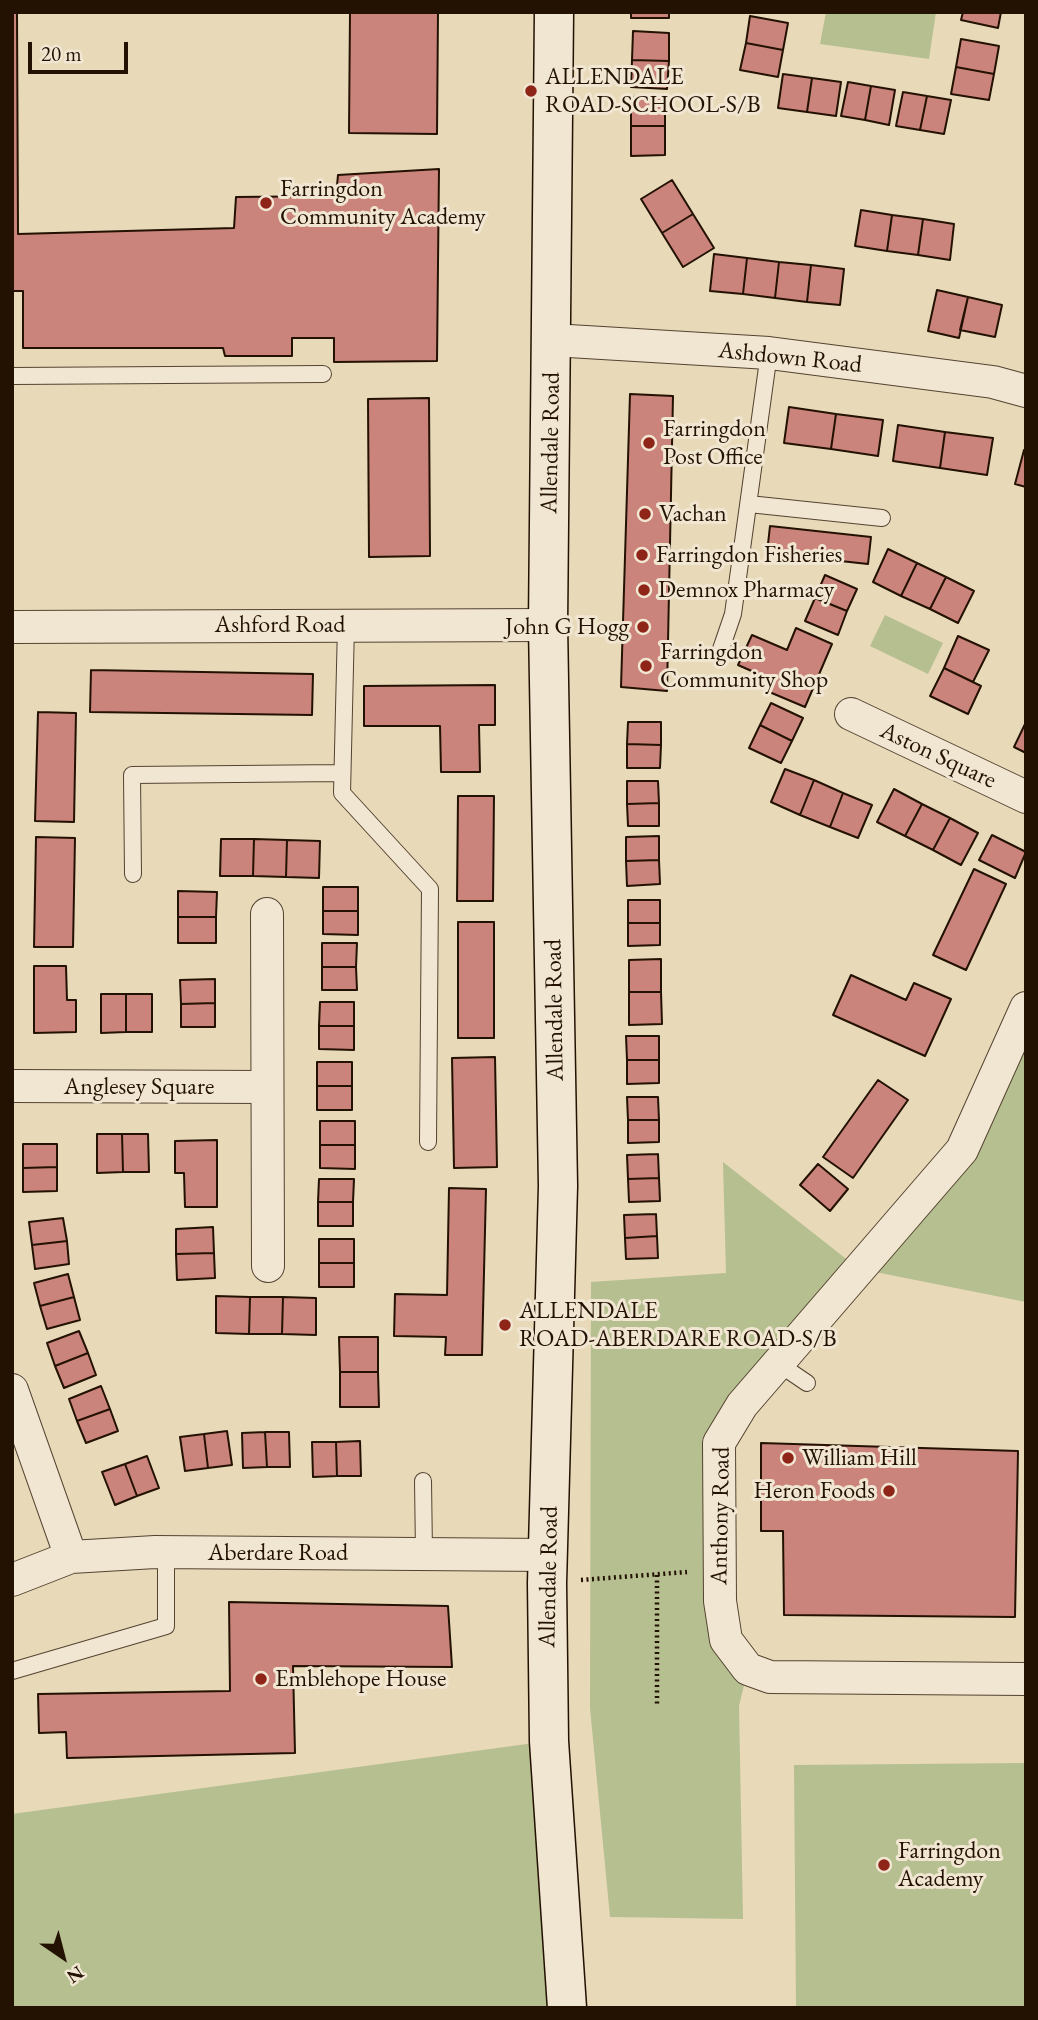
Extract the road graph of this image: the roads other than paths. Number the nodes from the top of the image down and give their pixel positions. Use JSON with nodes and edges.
{"nodes":[{"id":1,"x":554,"y":12,"type":"edge"},
{"id":2,"x":552,"y":340,"type":"junction"},
{"id":3,"x":769,"y":354,"type":"junction"},
{"id":4,"x":323,"y":374,"type":"dead end"},
{"id":5,"x":12,"y":376,"type":"edge"},
{"id":6,"x":1026,"y":391,"type":"edge"},
{"id":7,"x":749,"y":504,"type":"junction"},
{"id":8,"x":882,"y":518,"type":"dead end"},
{"id":9,"x":346,"y":625,"type":"junction"},
{"id":10,"x":548,"y":625,"type":"junction"},
{"id":11,"x":12,"y":627,"type":"edge"},
{"id":12,"x":720,"y":652,"type":"dead end"},
{"id":13,"x":851,"y":714,"type":"dead end"},
{"id":14,"x":341,"y":773,"type":"junction"},
{"id":15,"x":1026,"y":797,"type":"edge"},
{"id":16,"x":133,"y":874,"type":"dead end"},
{"id":17,"x":267,"y":914,"type":"dead end"},
{"id":18,"x":1026,"y":1008,"type":"edge"},
{"id":19,"x":12,"y":1086,"type":"edge"},
{"id":20,"x":265,"y":1087,"type":"junction"},
{"id":21,"x":428,"y":1142,"type":"dead end"},
{"id":22,"x":268,"y":1266,"type":"dead end"},
{"id":23,"x":779,"y":1364,"type":"junction"},
{"id":24,"x":807,"y":1382,"type":"dead end"},
{"id":25,"x":12,"y":1390,"type":"edge"},
{"id":26,"x":423,"y":1481,"type":"dead end"},
{"id":27,"x":166,"y":1552,"type":"junction"},
{"id":28,"x":424,"y":1553,"type":"junction"},
{"id":29,"x":71,"y":1558,"type":"junction"},
{"id":30,"x":547,"y":1569,"type":"junction"},
{"id":31,"x":12,"y":1580,"type":"edge"},
{"id":32,"x":12,"y":1671,"type":"edge"},
{"id":33,"x":1026,"y":1679,"type":"edge"},
{"id":34,"x":567,"y":2008,"type":"edge"}],
"edges":[{"from":1,"to":2,"type":"street","name":"Allendale Road"},
{"from":2,"to":3,"type":"street","name":"Ashdown Road"},
{"from":2,"to":10,"type":"street","name":"Allendale Road"},
{"from":3,"to":6,"type":"street","name":"Ashdown Road"},
{"from":3,"to":7,"type":"lane"},
{"from":4,"to":5,"type":"lane"},
{"from":7,"to":8,"type":"lane"},
{"from":7,"to":12,"type":"lane"},
{"from":9,"to":10,"type":"street","name":"Ashford Road"},
{"from":9,"to":11,"type":"street","name":"Ashford Road"},
{"from":9,"to":14,"type":"lane"},
{"from":10,"to":30,"type":"street","name":"Allendale Road"},
{"from":13,"to":15,"type":"street","name":"Aston Square"},
{"from":14,"to":16,"type":"lane"},
{"from":14,"to":21,"type":"lane"},
{"from":17,"to":20,"type":"street"},
{"from":18,"to":23,"type":"street","name":"Anthony Road"},
{"from":19,"to":20,"type":"street","name":"Anglesey Square"},
{"from":20,"to":22,"type":"street"},
{"from":23,"to":24,"type":"lane"},
{"from":23,"to":33,"type":"street","name":"Anthony Road"},
{"from":25,"to":29,"type":"street"},
{"from":26,"to":28,"type":"lane"},
{"from":27,"to":28,"type":"street","name":"Aberdare Road"},
{"from":27,"to":29,"type":"street","name":"Aberdare Road"},
{"from":27,"to":32,"type":"lane"},
{"from":28,"to":30,"type":"street","name":"Aberdare Road"},
{"from":29,"to":31,"type":"street","name":"Aberdare Road"},
{"from":30,"to":34,"type":"street","name":"Allendale Road"}]}
